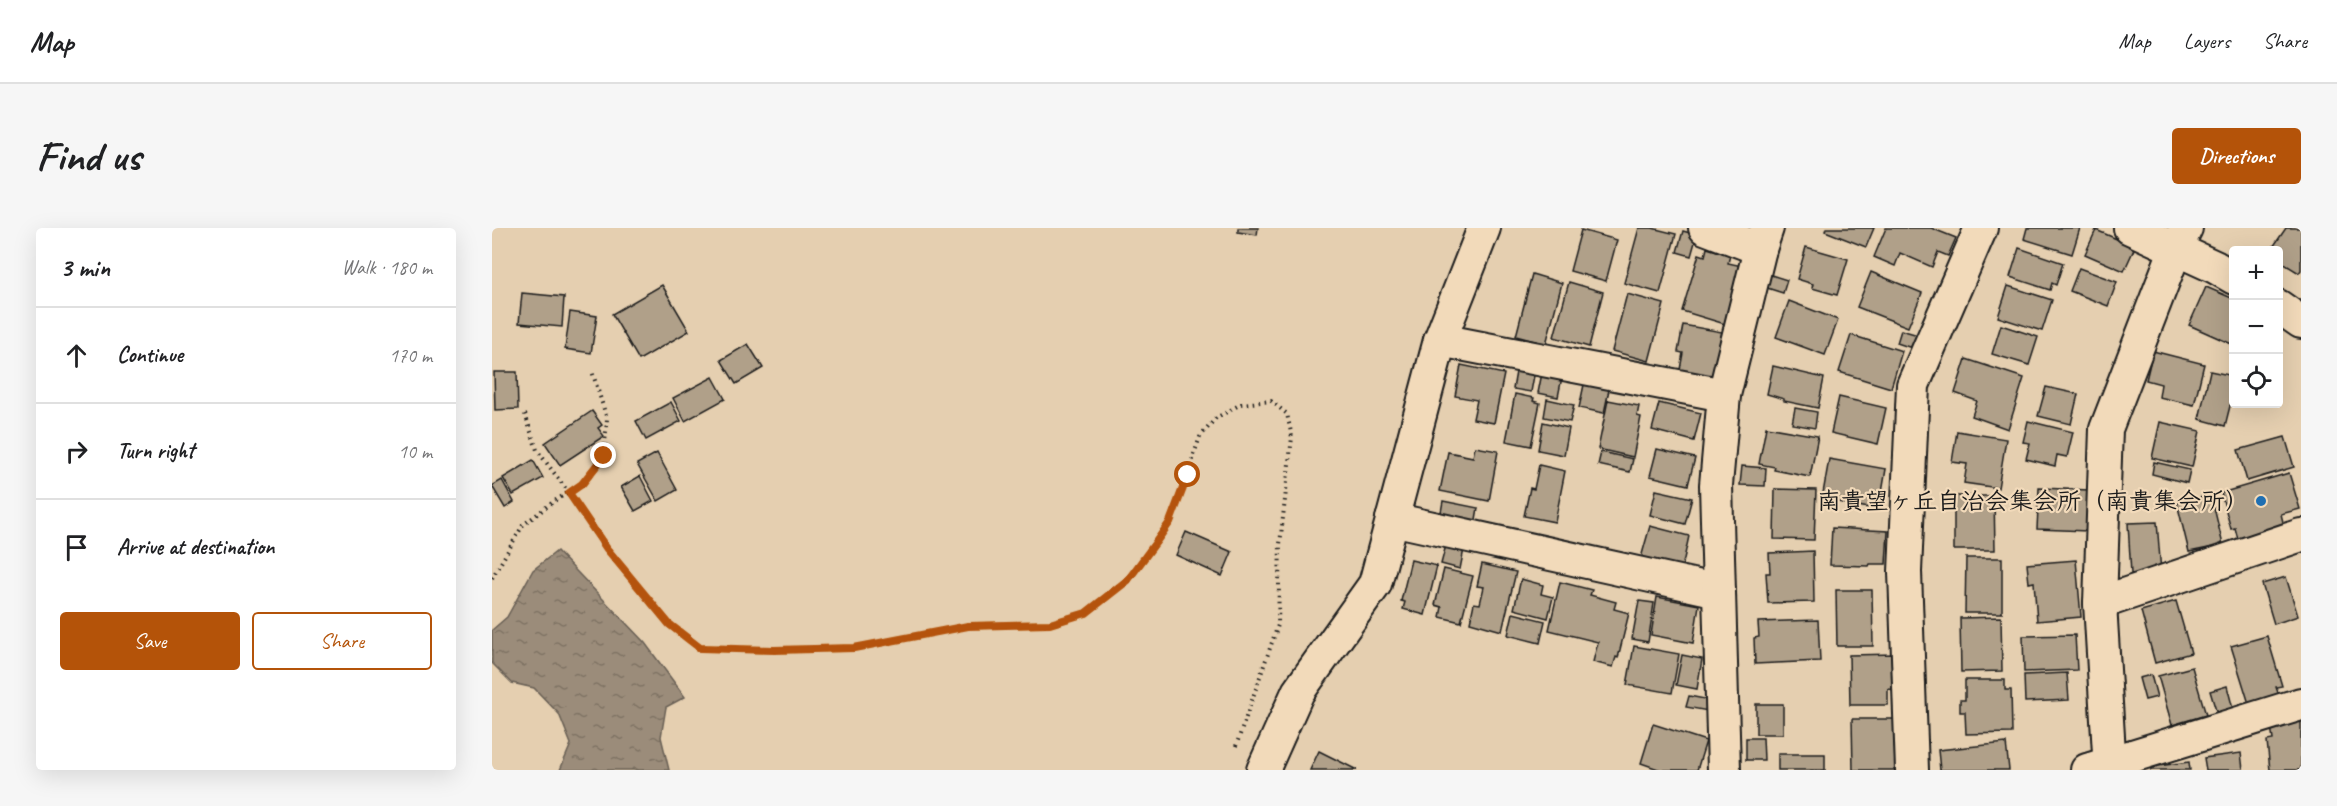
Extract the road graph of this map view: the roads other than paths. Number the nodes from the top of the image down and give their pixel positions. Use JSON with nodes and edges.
{"nodes":[{"id":1,"x":1484,"y":228,"type":"edge"},
{"id":2,"x":1705,"y":228,"type":"edge"},
{"id":3,"x":1981,"y":228,"type":"edge"},
{"id":4,"x":2130,"y":228,"type":"edge"},
{"id":5,"x":1763,"y":238,"type":"edge"},
{"id":6,"x":2181,"y":238,"type":"edge"},
{"id":7,"x":2229,"y":274,"type":"edge"},
{"id":8,"x":2283,"y":309,"type":"edge"},
{"id":9,"x":2301,"y":322,"type":"edge"},
{"id":10,"x":1440,"y":340,"type":"junction"},
{"id":11,"x":1724,"y":395,"type":"junction"},
{"id":12,"x":1392,"y":519,"type":"junction"},
{"id":13,"x":2301,"y":535,"type":"edge"},
{"id":14,"x":1719,"y":591,"type":"junction"},
{"id":15,"x":2100,"y":603,"type":"junction"},
{"id":16,"x":2301,"y":704,"type":"edge"},
{"id":17,"x":2102,"y":768,"type":"edge"},
{"id":18,"x":1263,"y":770,"type":"edge"},
{"id":19,"x":1724,"y":770,"type":"edge"},
{"id":20,"x":1912,"y":770,"type":"edge"}],
"edges":[{"from":1,"to":10,"type":"street"},
{"from":2,"to":5,"type":"street"},
{"from":3,"to":20,"type":"street"},
{"from":4,"to":6,"type":"street"},
{"from":5,"to":11,"type":"street"},
{"from":6,"to":7,"type":"street"},
{"from":6,"to":15,"type":"street"},
{"from":8,"to":9,"type":"street"},
{"from":10,"to":11,"type":"street"},
{"from":10,"to":12,"type":"street"},
{"from":11,"to":14,"type":"street"},
{"from":12,"to":14,"type":"street"},
{"from":12,"to":18,"type":"street"},
{"from":13,"to":15,"type":"street"},
{"from":14,"to":19,"type":"street"},
{"from":15,"to":17,"type":"street"},
{"from":16,"to":17,"type":"street"}]}
